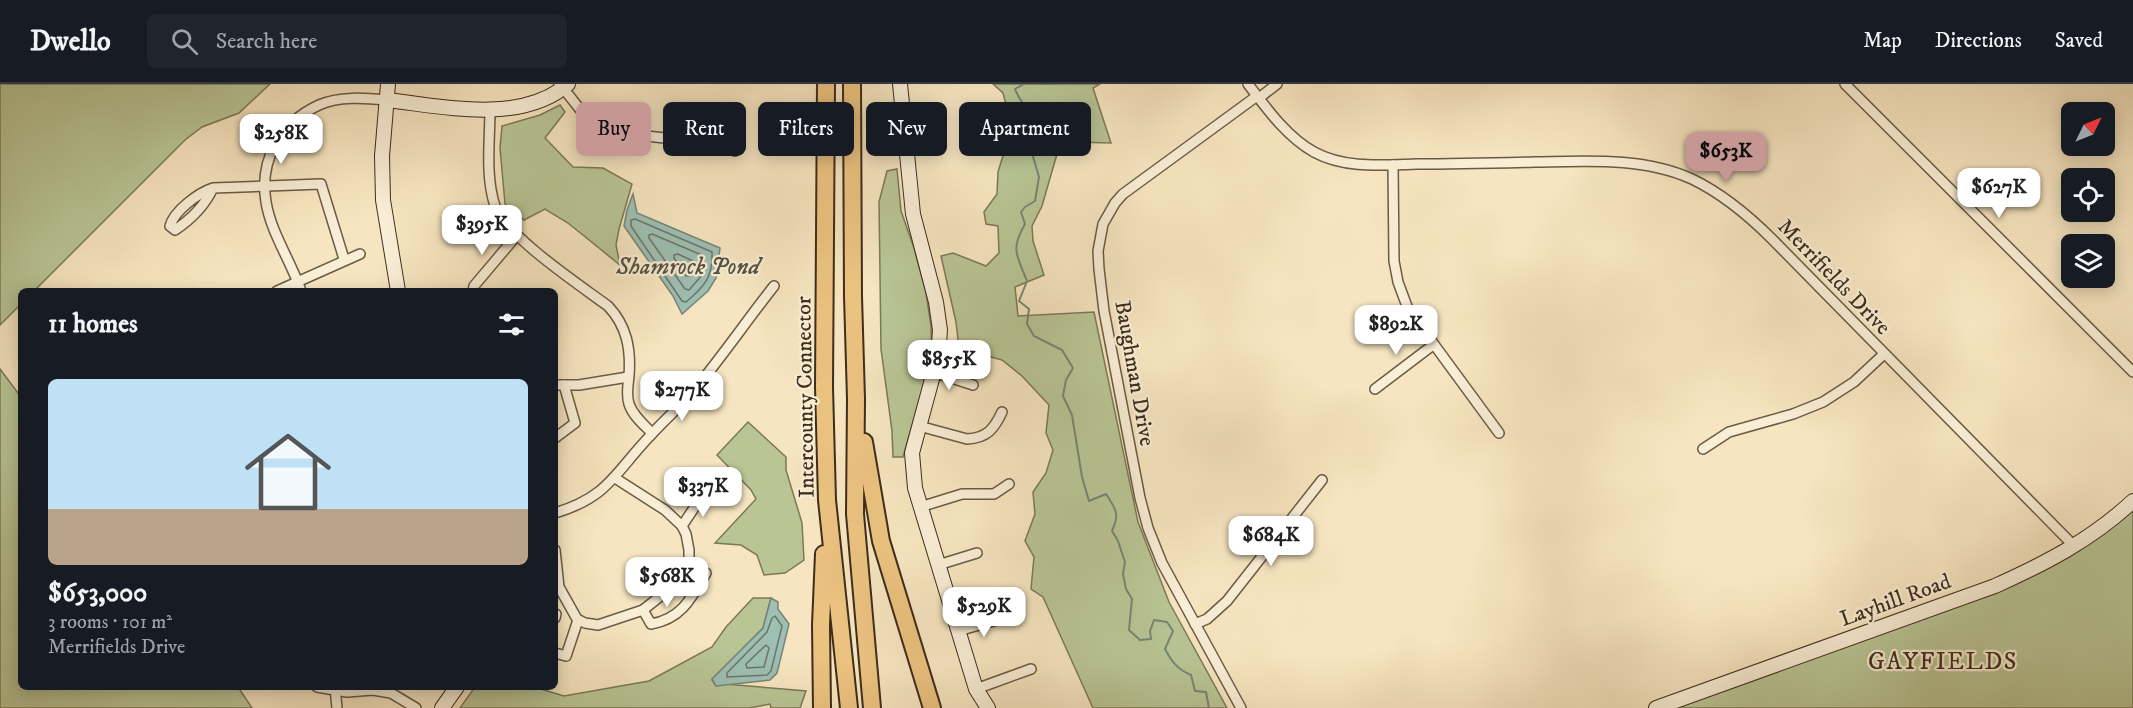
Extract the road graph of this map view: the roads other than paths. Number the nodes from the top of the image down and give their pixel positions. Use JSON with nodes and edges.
{"nodes":[{"id":1,"x":388,"y":84,"type":"edge"},
{"id":2,"x":825,"y":84,"type":"edge"},
{"id":3,"x":852,"y":84,"type":"edge"},
{"id":4,"x":900,"y":84,"type":"edge"},
{"id":5,"x":1248,"y":84,"type":"edge"},
{"id":6,"x":1277,"y":84,"type":"edge"},
{"id":7,"x":1845,"y":84,"type":"edge"},
{"id":8,"x":564,"y":86,"type":"edge"},
{"id":9,"x":1258,"y":97,"type":"junction"},
{"id":10,"x":386,"y":100,"type":"junction"},
{"id":11,"x":490,"y":109,"type":"junction"},
{"id":12,"x":663,"y":138,"type":"edge"},
{"id":13,"x":1393,"y":165,"type":"junction"},
{"id":14,"x":265,"y":187,"type":"junction"},
{"id":15,"x":213,"y":188,"type":"junction"},
{"id":16,"x":517,"y":235,"type":"junction"},
{"id":17,"x":360,"y":254,"type":"dead end"},
{"id":18,"x":344,"y":260,"type":"junction"},
{"id":19,"x":774,"y":285,"type":"dead end"},
{"id":20,"x":300,"y":286,"type":"edge"},
{"id":21,"x":398,"y":288,"type":"edge"},
{"id":22,"x":474,"y":288,"type":"edge"},
{"id":23,"x":1432,"y":345,"type":"junction"},
{"id":24,"x":1884,"y":354,"type":"junction"},
{"id":25,"x":933,"y":372,"type":"junction"},
{"id":26,"x":2133,"y":372,"type":"edge"},
{"id":27,"x":628,"y":377,"type":"junction"},
{"id":28,"x":560,"y":385,"type":"edge"},
{"id":29,"x":974,"y":385,"type":"dead end"},
{"id":30,"x":1375,"y":389,"type":"dead end"},
{"id":31,"x":856,"y":399,"type":"junction"},
{"id":32,"x":1002,"y":412,"type":"dead end"},
{"id":33,"x":919,"y":426,"type":"junction"},
{"id":34,"x":652,"y":433,"type":"junction"},
{"id":35,"x":1499,"y":433,"type":"dead end"},
{"id":36,"x":558,"y":436,"type":"edge"},
{"id":37,"x":1703,"y":449,"type":"dead end"},
{"id":38,"x":615,"y":478,"type":"junction"},
{"id":39,"x":1322,"y":480,"type":"dead end"},
{"id":40,"x":1008,"y":484,"type":"dead end"},
{"id":41,"x":678,"y":499,"type":"dead end"},
{"id":42,"x":826,"y":500,"type":"junction"},
{"id":43,"x":2133,"y":501,"type":"edge"},
{"id":44,"x":920,"y":507,"type":"junction"},
{"id":45,"x":558,"y":512,"type":"edge"},
{"id":46,"x":682,"y":526,"type":"junction"},
{"id":47,"x":2074,"y":546,"type":"junction"},
{"id":48,"x":977,"y":553,"type":"dead end"},
{"id":49,"x":938,"y":565,"type":"junction"},
{"id":50,"x":706,"y":573,"type":"dead end"},
{"id":51,"x":558,"y":578,"type":"edge"},
{"id":52,"x":643,"y":610,"type":"junction"},
{"id":53,"x":1004,"y":618,"type":"dead end"},
{"id":54,"x":578,"y":620,"type":"junction"},
{"id":55,"x":1195,"y":624,"type":"junction"},
{"id":56,"x":958,"y":631,"type":"junction"},
{"id":57,"x":558,"y":654,"type":"edge"},
{"id":58,"x":1031,"y":669,"type":"dead end"},
{"id":59,"x":976,"y":688,"type":"junction"},
{"id":60,"x":335,"y":690,"type":"edge"},
{"id":61,"x":339,"y":690,"type":"edge"},
{"id":62,"x":373,"y":690,"type":"edge"},
{"id":63,"x":373,"y":690,"type":"edge"},
{"id":64,"x":455,"y":690,"type":"edge"},
{"id":65,"x":337,"y":708,"type":"edge"},
{"id":66,"x":416,"y":708,"type":"edge"},
{"id":67,"x":442,"y":708,"type":"edge"},
{"id":68,"x":822,"y":708,"type":"edge"},
{"id":69,"x":849,"y":708,"type":"edge"},
{"id":70,"x":872,"y":708,"type":"edge"},
{"id":71,"x":932,"y":708,"type":"edge"},
{"id":72,"x":988,"y":708,"type":"edge"},
{"id":73,"x":1241,"y":708,"type":"edge"},
{"id":74,"x":1656,"y":708,"type":"edge"}],
"edges":[{"from":1,"to":10,"type":"street"},
{"from":2,"to":42,"type":"highway","name":"Intercounty Connector"},
{"from":3,"to":31,"type":"highway"},
{"from":4,"to":25,"type":"street"},
{"from":5,"to":9,"type":"street","name":"Merrifields Drive"},
{"from":6,"to":9,"type":"street","name":"Baughman Drive"},
{"from":7,"to":26,"type":"street"},
{"from":8,"to":11,"type":"street"},
{"from":8,"to":12,"type":"street"},
{"from":9,"to":13,"type":"street","name":"Merrifields Drive"},
{"from":9,"to":55,"type":"street","name":"Baughman Drive"},
{"from":10,"to":11,"type":"street"},
{"from":10,"to":14,"type":"street"},
{"from":10,"to":21,"type":"street"},
{"from":11,"to":16,"type":"street"},
{"from":13,"to":23,"type":"street"},
{"from":13,"to":24,"type":"street","name":"Merrifields Drive"},
{"from":14,"to":15,"type":"street"},
{"from":14,"to":18,"type":"street"},
{"from":14,"to":20,"type":"street"},
{"from":15,"to":15,"type":"street"},
{"from":16,"to":22,"type":"street"},
{"from":16,"to":27,"type":"street"},
{"from":17,"to":18,"type":"street"},
{"from":18,"to":20,"type":"street"},
{"from":19,"to":34,"type":"street"},
{"from":23,"to":30,"type":"street"},
{"from":23,"to":35,"type":"street"},
{"from":24,"to":37,"type":"street"},
{"from":24,"to":47,"type":"street","name":"Merrifields Drive"},
{"from":25,"to":29,"type":"street"},
{"from":25,"to":33,"type":"street"},
{"from":27,"to":28,"type":"street"},
{"from":27,"to":34,"type":"street"},
{"from":28,"to":36,"type":"street"},
{"from":31,"to":70,"type":"highway"},
{"from":31,"to":71,"type":"highway"},
{"from":32,"to":33,"type":"street"},
{"from":33,"to":44,"type":"street"},
{"from":34,"to":38,"type":"street"},
{"from":38,"to":45,"type":"street"},
{"from":38,"to":46,"type":"street"},
{"from":39,"to":55,"type":"street"},
{"from":40,"to":44,"type":"street"},
{"from":41,"to":46,"type":"street"},
{"from":42,"to":68,"type":"highway"},
{"from":42,"to":69,"type":"highway","name":"Intercounty Connector"},
{"from":43,"to":47,"type":"street","name":"Layhill Road"},
{"from":44,"to":49,"type":"street"},
{"from":46,"to":52,"type":"street"},
{"from":47,"to":74,"type":"street","name":"Layhill Road"},
{"from":48,"to":49,"type":"street"},
{"from":49,"to":56,"type":"street"},
{"from":50,"to":52,"type":"street"},
{"from":51,"to":54,"type":"street"},
{"from":52,"to":54,"type":"street"},
{"from":53,"to":56,"type":"street"},
{"from":54,"to":57,"type":"street"},
{"from":55,"to":73,"type":"street","name":"Baughman Drive"},
{"from":56,"to":59,"type":"street"},
{"from":58,"to":59,"type":"street"},
{"from":59,"to":72,"type":"street"},
{"from":60,"to":65,"type":"street"},
{"from":61,"to":63,"type":"street"},
{"from":62,"to":66,"type":"street"},
{"from":64,"to":67,"type":"street"}]}
